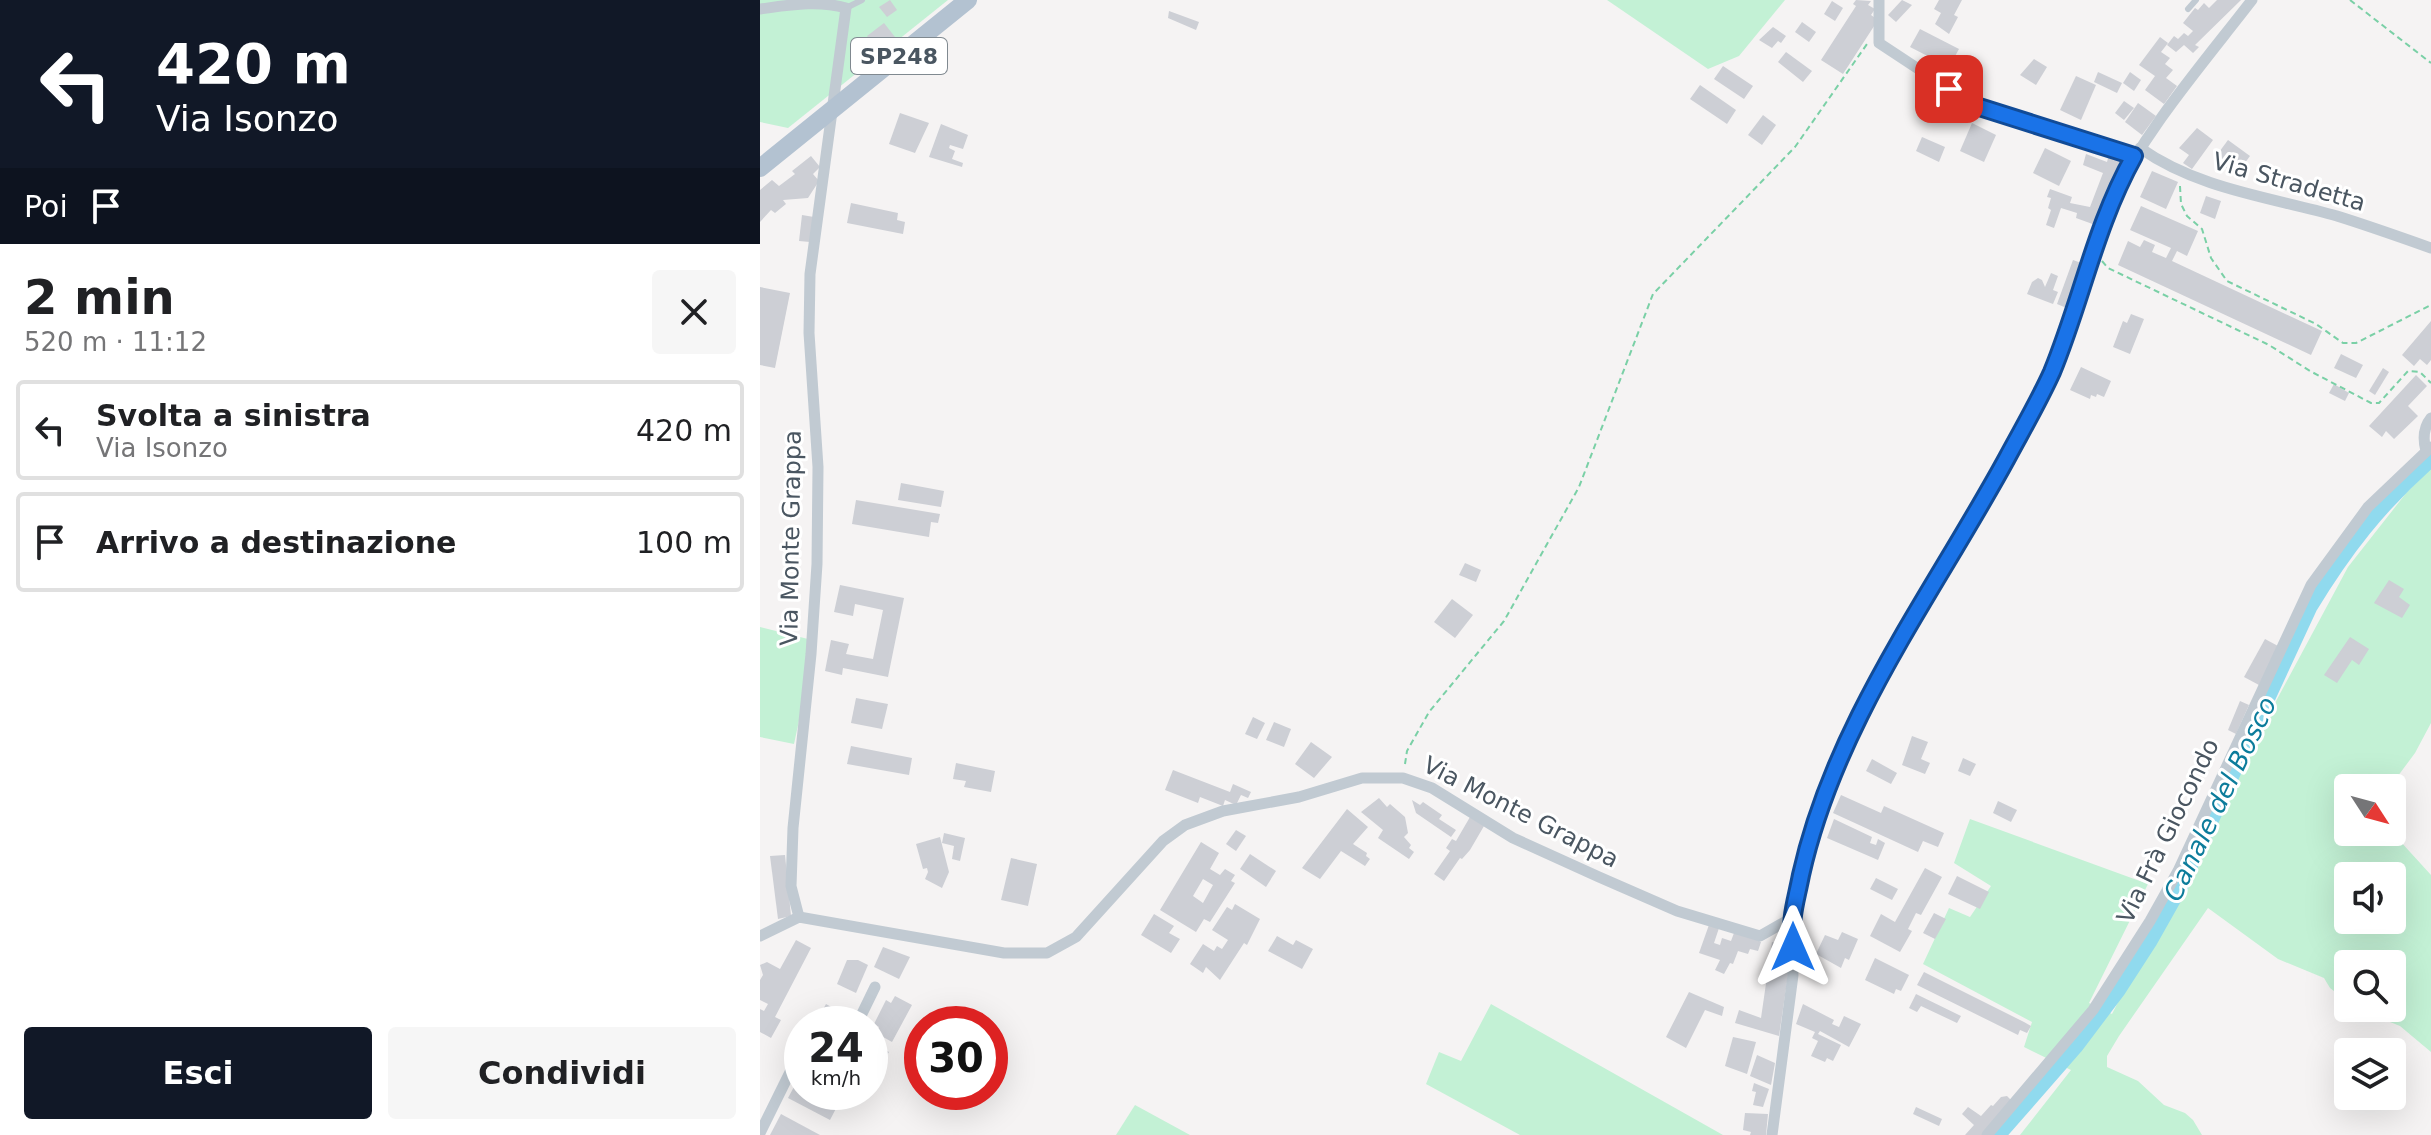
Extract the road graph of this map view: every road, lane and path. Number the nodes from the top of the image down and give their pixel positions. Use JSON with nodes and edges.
{"nodes":[{"id":1,"x":862,"y":0,"type":"edge"},
{"id":2,"x":968,"y":0,"type":"edge"},
{"id":3,"x":2196,"y":0,"type":"edge"},
{"id":4,"x":2252,"y":0,"type":"edge"},
{"id":5,"x":2350,"y":0,"type":"edge"},
{"id":6,"x":1882,"y":1,"type":"edge"},
{"id":7,"x":846,"y":8,"type":"junction"},
{"id":8,"x":760,"y":9,"type":"edge"},
{"id":9,"x":2188,"y":9,"type":"dead end"},
{"id":10,"x":1877,"y":30,"type":"junction"},
{"id":11,"x":2431,"y":63,"type":"edge"},
{"id":12,"x":830,"y":111,"type":"junction"},
{"id":13,"x":2137,"y":152,"type":"junction"},
{"id":14,"x":760,"y":168,"type":"edge"},
{"id":15,"x":2179,"y":172,"type":"junction"},
{"id":16,"x":2431,"y":248,"type":"edge"},
{"id":17,"x":2093,"y":252,"type":"junction"},
{"id":18,"x":2431,"y":305,"type":"edge"},
{"id":19,"x":2431,"y":383,"type":"edge"},
{"id":20,"x":2431,"y":418,"type":"edge"},
{"id":21,"x":2429,"y":449,"type":"edge"},
{"id":22,"x":1403,"y":778,"type":"junction"},
{"id":23,"x":799,"y":917,"type":"junction"},
{"id":24,"x":1790,"y":919,"type":"junction"},
{"id":25,"x":760,"y":936,"type":"edge"},
{"id":26,"x":875,"y":987,"type":"dead end"},
{"id":27,"x":866,"y":1006,"type":"edge"},
{"id":28,"x":784,"y":1084,"type":"edge"},
{"id":29,"x":760,"y":1133,"type":"edge"},
{"id":30,"x":1772,"y":1135,"type":"edge"},
{"id":31,"x":1987,"y":1135,"type":"edge"}],
"edges":[{"from":1,"to":7,"type":"lane"},
{"from":2,"to":12,"type":"main road","number":"SP248"},
{"from":3,"to":9,"type":"lane"},
{"from":4,"to":13,"type":"street"},
{"from":5,"to":11,"type":"path"},
{"from":6,"to":10,"type":"street"},
{"from":7,"to":8,"type":"street"},
{"from":7,"to":12,"type":"street","name":"Via Monte Grappa"},
{"from":10,"to":13,"type":"street","name":"Via Stradetta"},
{"from":10,"to":22,"type":"path"},
{"from":12,"to":14,"type":"main road","number":"SP248"},
{"from":12,"to":23,"type":"street","name":"Via Monte Grappa"},
{"from":13,"to":15,"type":"street","name":"Via Stradetta"},
{"from":13,"to":17,"type":"street"},
{"from":15,"to":16,"type":"street","name":"Via Stradetta"},
{"from":15,"to":18,"type":"path"},
{"from":17,"to":19,"type":"path"},
{"from":17,"to":24,"type":"street"},
{"from":20,"to":21,"type":"street"},
{"from":21,"to":31,"type":"street","name":"Via Frà Giocondo"},
{"from":22,"to":23,"type":"street","name":"Via Monte Grappa"},
{"from":22,"to":24,"type":"street","name":"Via Monte Grappa"},
{"from":23,"to":25,"type":"street"},
{"from":24,"to":30,"type":"street"},
{"from":26,"to":27,"type":"street"},
{"from":28,"to":29,"type":"street"}]}
